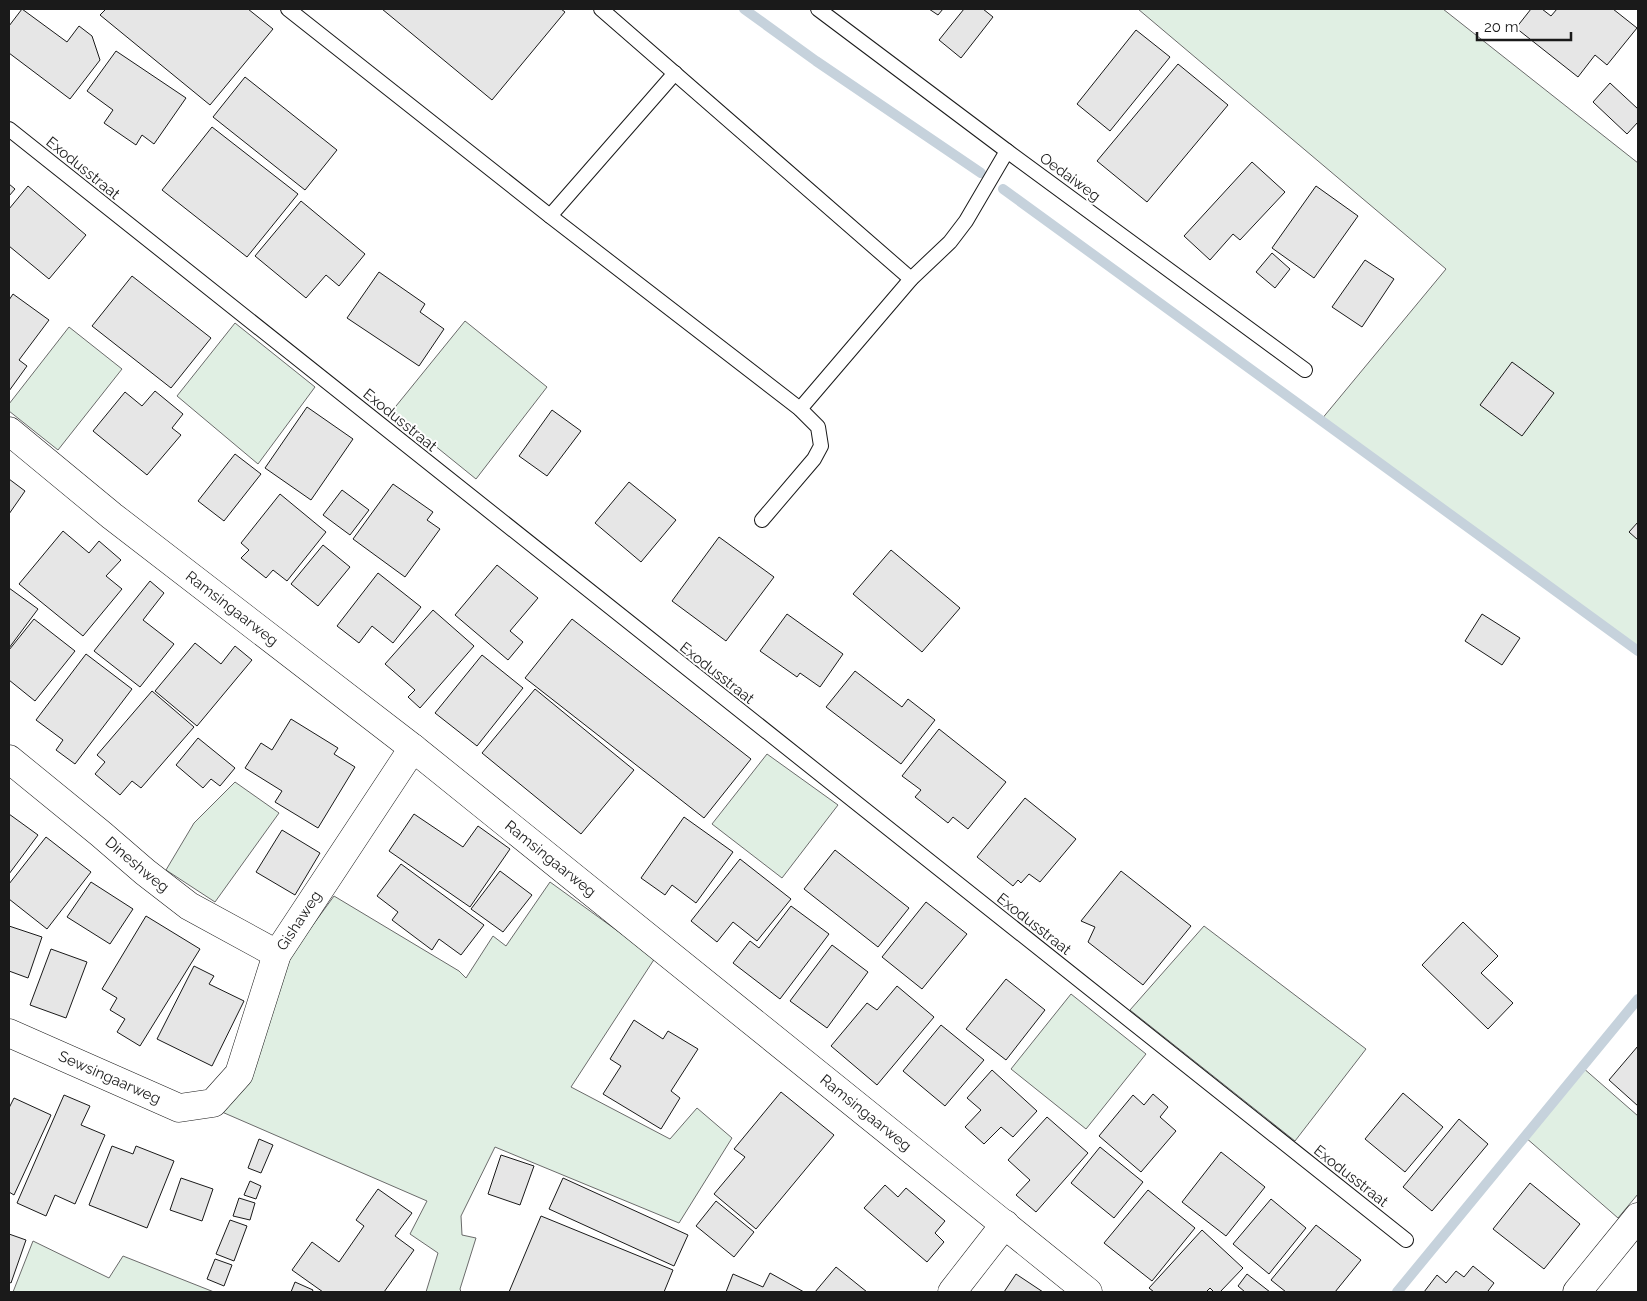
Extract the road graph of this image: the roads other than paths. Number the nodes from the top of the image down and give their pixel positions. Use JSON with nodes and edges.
{"nodes":[{"id":1,"x":288,"y":9,"type":"edge"},
{"id":2,"x":601,"y":9,"type":"edge"},
{"id":3,"x":818,"y":9,"type":"edge"},
{"id":4,"x":675,"y":73,"type":"junction"},
{"id":5,"x":9,"y":129,"type":"edge"},
{"id":6,"x":1007,"y":152,"type":"junction"},
{"id":7,"x":550,"y":216,"type":"junction"},
{"id":8,"x":911,"y":279,"type":"junction"},
{"id":9,"x":1305,"y":370,"type":"dead end"},
{"id":10,"x":800,"y":409,"type":"junction"},
{"id":11,"x":9,"y":432,"type":"edge"},
{"id":12,"x":762,"y":520,"type":"dead end"},
{"id":13,"x":413,"y":748,"type":"junction"},
{"id":14,"x":9,"y":759,"type":"edge"},
{"id":15,"x":278,"y":954,"type":"junction"},
{"id":16,"x":9,"y":1033,"type":"edge"},
{"id":17,"x":212,"y":1103,"type":"joint"},
{"id":18,"x":1638,"y":1217,"type":"edge"},
{"id":19,"x":1005,"y":1224,"type":"junction"},
{"id":20,"x":1406,"y":1240,"type":"dead end"},
{"id":21,"x":952,"y":1292,"type":"edge"},
{"id":22,"x":1088,"y":1292,"type":"edge"},
{"id":23,"x":1576,"y":1292,"type":"edge"}],
"edges":[{"from":1,"to":7,"type":"lane"},
{"from":2,"to":4,"type":"lane"},
{"from":3,"to":6,"type":"lane","name":"Oedaiweg"},
{"from":4,"to":7,"type":"lane"},
{"from":4,"to":8,"type":"lane"},
{"from":5,"to":20,"type":"lane","name":"Exodusstraat"},
{"from":6,"to":8,"type":"lane"},
{"from":6,"to":9,"type":"lane","name":"Oedaiweg"},
{"from":7,"to":10,"type":"lane"},
{"from":8,"to":10,"type":"lane"},
{"from":10,"to":12,"type":"lane"},
{"from":11,"to":13,"type":"street","name":"Ramsingaarweg"},
{"from":13,"to":15,"type":"street","name":"Gishaweg"},
{"from":13,"to":19,"type":"street","name":"Ramsingaarweg"},
{"from":14,"to":15,"type":"street","name":"Dineshweg"},
{"from":15,"to":17,"type":"street","name":"Gishaweg"},
{"from":16,"to":17,"type":"street","name":"Sewsingaarweg"},
{"from":18,"to":23,"type":"street"},
{"from":19,"to":21,"type":"street"},
{"from":19,"to":22,"type":"street","name":"Ramsingaarweg"}]}
